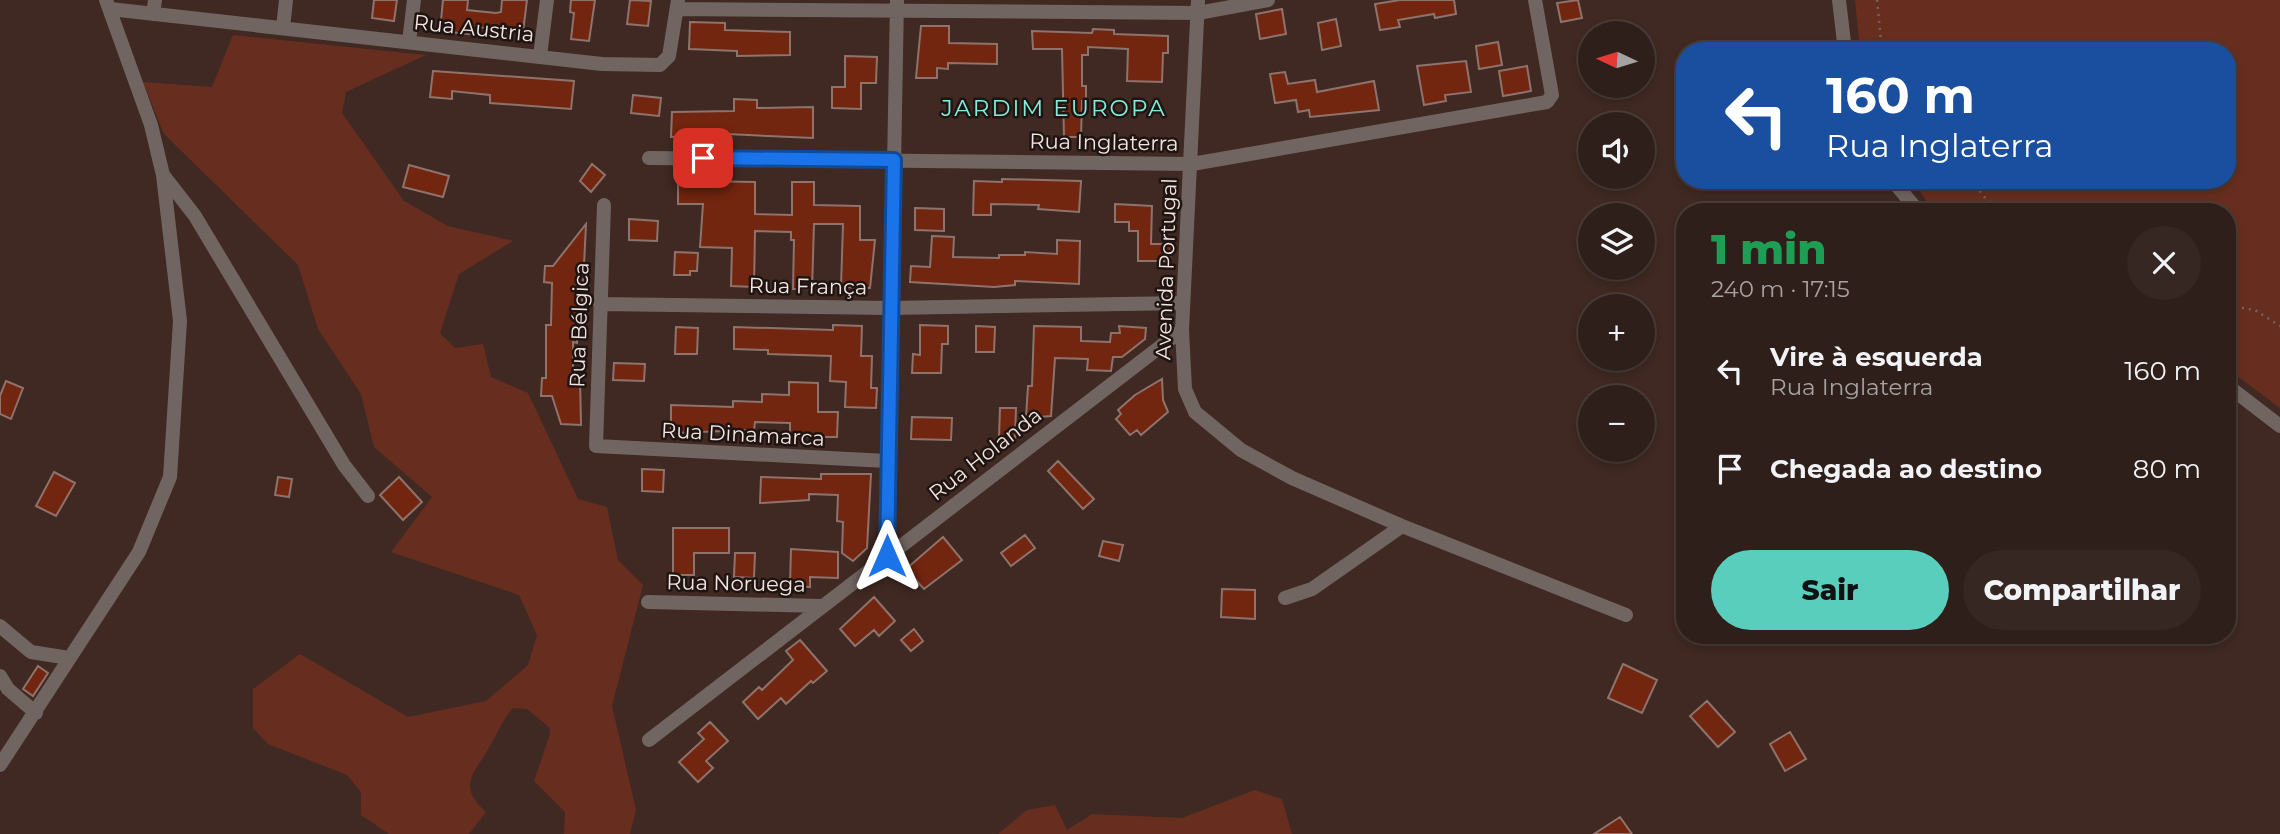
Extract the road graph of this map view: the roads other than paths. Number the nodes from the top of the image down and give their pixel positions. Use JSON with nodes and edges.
{"nodes":[{"id":1,"x":286,"y":0,"type":"edge"},
{"id":2,"x":414,"y":0,"type":"edge"},
{"id":3,"x":547,"y":0,"type":"edge"},
{"id":4,"x":1268,"y":0,"type":"edge"},
{"id":5,"x":1535,"y":0,"type":"edge"},
{"id":6,"x":1839,"y":0,"type":"edge"},
{"id":7,"x":108,"y":4,"type":"edge"},
{"id":8,"x":677,"y":5,"type":"edge"},
{"id":9,"x":897,"y":5,"type":"edge"},
{"id":10,"x":1198,"y":6,"type":"edge"},
{"id":11,"x":154,"y":7,"type":"edge"},
{"id":12,"x":283,"y":28,"type":"junction"},
{"id":13,"x":409,"y":42,"type":"junction"},
{"id":14,"x":1844,"y":42,"type":"edge"},
{"id":15,"x":540,"y":56,"type":"junction"},
{"id":16,"x":649,"y":158,"type":"dead end"},
{"id":17,"x":894,"y":160,"type":"junction"},
{"id":18,"x":1192,"y":164,"type":"junction"},
{"id":19,"x":163,"y":175,"type":"junction"},
{"id":20,"x":1900,"y":189,"type":"edge"},
{"id":21,"x":1911,"y":203,"type":"edge"},
{"id":22,"x":604,"y":205,"type":"dead end"},
{"id":23,"x":1183,"y":303,"type":"junction"},
{"id":24,"x":600,"y":304,"type":"junction"},
{"id":25,"x":891,"y":308,"type":"junction"},
{"id":26,"x":1182,"y":330,"type":"junction"},
{"id":27,"x":2236,"y":392,"type":"edge"},
{"id":28,"x":2280,"y":426,"type":"edge"},
{"id":29,"x":596,"y":446,"type":"joint"},
{"id":30,"x":887,"y":461,"type":"junction"},
{"id":31,"x":368,"y":496,"type":"dead end"},
{"id":32,"x":1402,"y":526,"type":"junction"},
{"id":33,"x":887,"y":556,"type":"junction"},
{"id":34,"x":1285,"y":598,"type":"dead end"},
{"id":35,"x":648,"y":602,"type":"dead end"},
{"id":36,"x":822,"y":606,"type":"junction"},
{"id":37,"x":1626,"y":615,"type":"dead end"},
{"id":38,"x":0,"y":626,"type":"edge"},
{"id":39,"x":69,"y":658,"type":"junction"},
{"id":40,"x":0,"y":676,"type":"edge"},
{"id":41,"x":36,"y":713,"type":"junction"},
{"id":42,"x":649,"y":740,"type":"dead end"},
{"id":43,"x":0,"y":765,"type":"edge"}],
"edges":[{"from":1,"to":12,"type":"street"},
{"from":2,"to":13,"type":"street"},
{"from":3,"to":15,"type":"street"},
{"from":4,"to":10,"type":"street"},
{"from":5,"to":18,"type":"street","name":"Rua Inglaterra"},
{"from":6,"to":14,"type":"street"},
{"from":7,"to":11,"type":"street","name":"Rua Austria"},
{"from":7,"to":19,"type":"street"},
{"from":8,"to":9,"type":"street"},
{"from":8,"to":15,"type":"street","name":"Rua Austria"},
{"from":9,"to":10,"type":"street"},
{"from":9,"to":17,"type":"street"},
{"from":10,"to":18,"type":"street","name":"Avenida Portugal"},
{"from":11,"to":12,"type":"street","name":"Rua Austria"},
{"from":12,"to":13,"type":"street","name":"Rua Austria"},
{"from":13,"to":15,"type":"street","name":"Rua Austria"},
{"from":16,"to":17,"type":"street","name":"Rua Inglaterra"},
{"from":17,"to":18,"type":"street","name":"Rua Inglaterra"},
{"from":17,"to":25,"type":"street"},
{"from":18,"to":23,"type":"street","name":"Avenida Portugal"},
{"from":19,"to":31,"type":"street"},
{"from":19,"to":39,"type":"street"},
{"from":20,"to":21,"type":"street"},
{"from":22,"to":24,"type":"street","name":"Rua Bélgica"},
{"from":23,"to":25,"type":"street","name":"Rua França"},
{"from":23,"to":26,"type":"street","name":"Avenida Portugal"},
{"from":24,"to":25,"type":"street","name":"Rua França"},
{"from":24,"to":29,"type":"street","name":"Rua Bélgica"},
{"from":25,"to":30,"type":"street"},
{"from":26,"to":32,"type":"street","name":"Avenida Portugal"},
{"from":26,"to":33,"type":"street","name":"Rua Holanda"},
{"from":27,"to":28,"type":"street"},
{"from":29,"to":30,"type":"street","name":"Rua Dinamarca"},
{"from":30,"to":33,"type":"street"},
{"from":32,"to":34,"type":"street"},
{"from":32,"to":37,"type":"street"},
{"from":33,"to":36,"type":"street","name":"Rua Holanda"},
{"from":35,"to":36,"type":"street","name":"Rua Noruega"},
{"from":36,"to":42,"type":"street","name":"Rua Holanda"},
{"from":38,"to":39,"type":"street"},
{"from":39,"to":41,"type":"street"},
{"from":40,"to":41,"type":"street"},
{"from":41,"to":43,"type":"street"}]}
